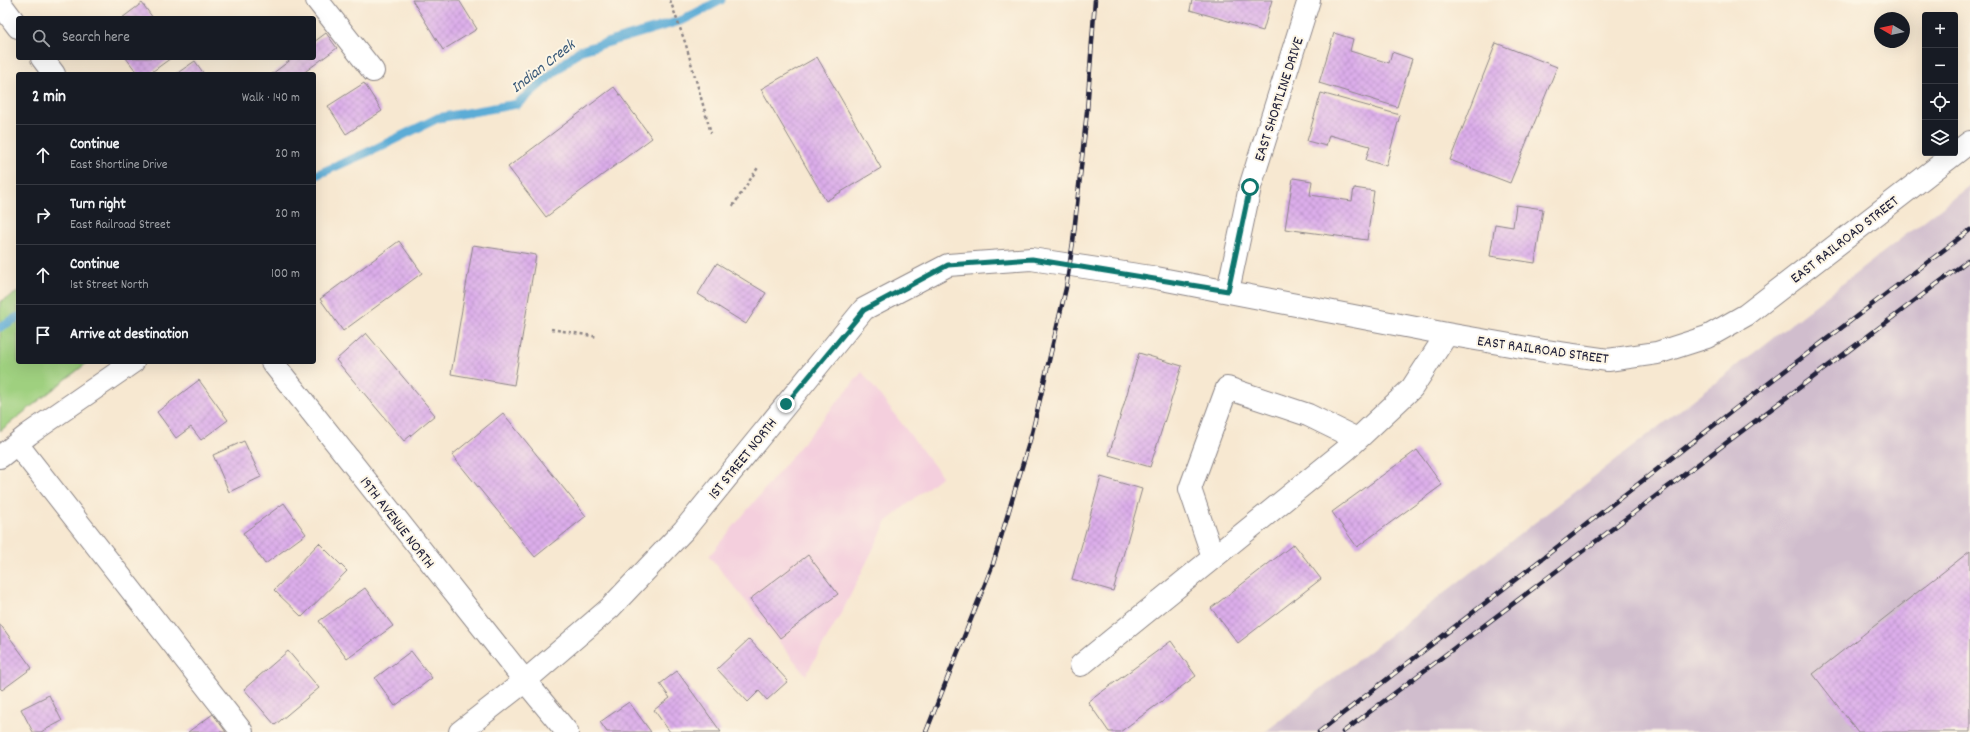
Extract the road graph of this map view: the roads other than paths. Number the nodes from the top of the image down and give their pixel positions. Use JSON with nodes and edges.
{"nodes":[{"id":1,"x":317,"y":0,"type":"edge"},
{"id":2,"x":1309,"y":0,"type":"edge"},
{"id":3,"x":0,"y":3,"type":"edge"},
{"id":4,"x":16,"y":24,"type":"edge"},
{"id":5,"x":44,"y":60,"type":"edge"},
{"id":6,"x":373,"y":71,"type":"dead end"},
{"id":7,"x":52,"y":72,"type":"edge"},
{"id":8,"x":1970,"y":142,"type":"edge"},
{"id":9,"x":1151,"y":277,"type":"joint"},
{"id":10,"x":1228,"y":291,"type":"junction"},
{"id":11,"x":1447,"y":334,"type":"junction"},
{"id":12,"x":130,"y":364,"type":"edge"},
{"id":13,"x":274,"y":364,"type":"edge"},
{"id":14,"x":1357,"y":439,"type":"junction"},
{"id":15,"x":8,"y":451,"type":"edge"},
{"id":16,"x":1214,"y":557,"type":"junction"},
{"id":17,"x":1081,"y":665,"type":"dead end"},
{"id":18,"x":525,"y":681,"type":"junction"},
{"id":19,"x":242,"y":732,"type":"edge"},
{"id":20,"x":460,"y":732,"type":"edge"},
{"id":21,"x":568,"y":732,"type":"edge"}],
"edges":[{"from":1,"to":6,"type":"street"},
{"from":2,"to":10,"type":"street","name":"EAST SHORTLINE DRIVE"},
{"from":3,"to":4,"type":"street"},
{"from":5,"to":7,"type":"street"},
{"from":8,"to":11,"type":"street","name":"EAST RAILROAD STREET"},
{"from":9,"to":10,"type":"street","name":"EAST RAILROAD STREET"},
{"from":9,"to":18,"type":"street","name":"1ST STREET NORTH"},
{"from":10,"to":11,"type":"street","name":"EAST RAILROAD STREET"},
{"from":11,"to":14,"type":"street"},
{"from":12,"to":15,"type":"street"},
{"from":13,"to":18,"type":"street","name":"19TH AVENUE NORTH"},
{"from":14,"to":16,"type":"street"},
{"from":14,"to":16,"type":"street"},
{"from":15,"to":19,"type":"street"},
{"from":16,"to":17,"type":"street"},
{"from":18,"to":20,"type":"street","name":"1ST STREET NORTH"},
{"from":18,"to":21,"type":"street","name":"19TH AVENUE NORTH"}]}
